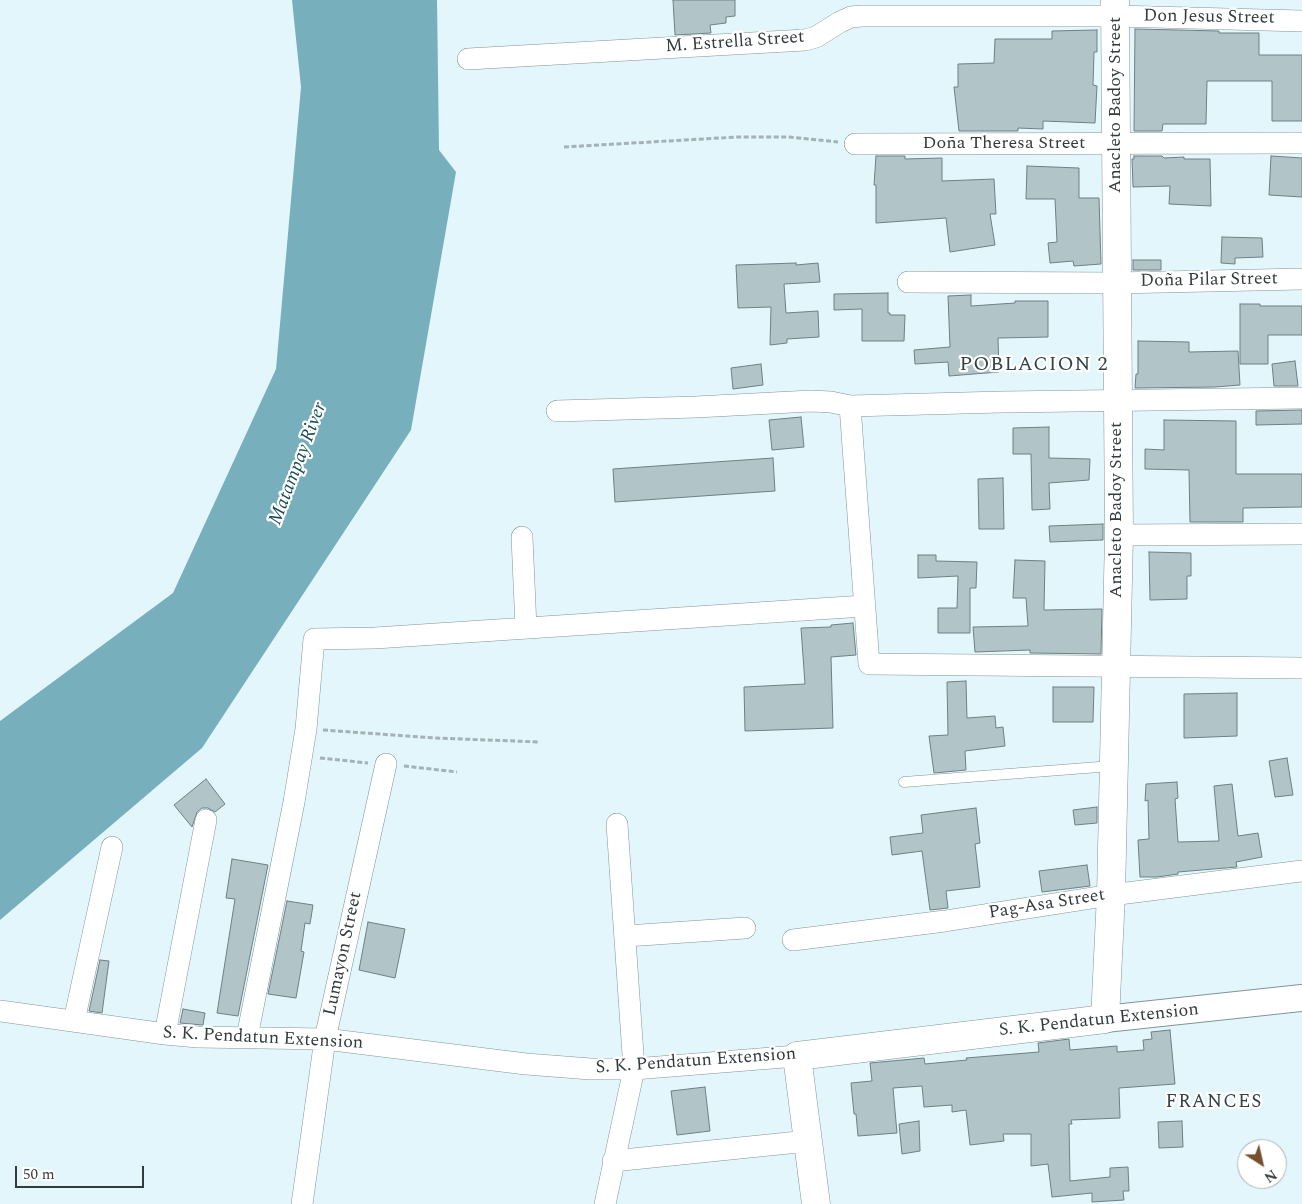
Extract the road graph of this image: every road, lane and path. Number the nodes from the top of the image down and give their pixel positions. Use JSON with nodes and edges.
{"nodes":[{"id":1,"x":1115,"y":8,"type":"edge"},
{"id":2,"x":1302,"y":21,"type":"edge"},
{"id":3,"x":468,"y":58,"type":"dead end"},
{"id":4,"x":1302,"y":143,"type":"edge"},
{"id":5,"x":855,"y":144,"type":"joint"},
{"id":6,"x":1116,"y":144,"type":"junction"},
{"id":7,"x":564,"y":147,"type":"dead end"},
{"id":8,"x":1302,"y":279,"type":"edge"},
{"id":9,"x":908,"y":282,"type":"dead end"},
{"id":10,"x":1116,"y":283,"type":"junction"},
{"id":11,"x":1302,"y":398,"type":"edge"},
{"id":12,"x":1118,"y":401,"type":"junction"},
{"id":13,"x":850,"y":406,"type":"junction"},
{"id":14,"x":557,"y":411,"type":"dead end"},
{"id":15,"x":1302,"y":534,"type":"edge"},
{"id":16,"x":1119,"y":535,"type":"junction"},
{"id":17,"x":522,"y":537,"type":"dead end"},
{"id":18,"x":864,"y":606,"type":"junction"},
{"id":19,"x":526,"y":628,"type":"junction"},
{"id":20,"x":1116,"y":668,"type":"junction"},
{"id":21,"x":1302,"y":668,"type":"edge"},
{"id":22,"x":306,"y":729,"type":"junction"},
{"id":23,"x":540,"y":742,"type":"dead end"},
{"id":24,"x":386,"y":764,"type":"dead end"},
{"id":25,"x":1113,"y":766,"type":"junction"},
{"id":26,"x":904,"y":782,"type":"dead end"},
{"id":27,"x":206,"y":820,"type":"dead end"},
{"id":28,"x":617,"y":824,"type":"dead end"},
{"id":29,"x":112,"y":847,"type":"dead end"},
{"id":30,"x":1302,"y":871,"type":"edge"},
{"id":31,"x":1111,"y":895,"type":"junction"},
{"id":32,"x":746,"y":928,"type":"dead end"},
{"id":33,"x":626,"y":936,"type":"junction"},
{"id":34,"x":793,"y":940,"type":"dead end"},
{"id":35,"x":1302,"y":998,"type":"edge"},
{"id":36,"x":0,"y":1011,"type":"edge"},
{"id":37,"x":1105,"y":1019,"type":"junction"},
{"id":38,"x":74,"y":1021,"type":"junction"},
{"id":39,"x":164,"y":1034,"type":"junction"},
{"id":40,"x":247,"y":1037,"type":"junction"},
{"id":41,"x":325,"y":1039,"type":"junction"},
{"id":42,"x":796,"y":1056,"type":"junction"},
{"id":43,"x":634,"y":1070,"type":"junction"},
{"id":44,"x":808,"y":1141,"type":"junction"},
{"id":45,"x":613,"y":1161,"type":"junction"},
{"id":46,"x":302,"y":1204,"type":"edge"},
{"id":47,"x":605,"y":1204,"type":"edge"},
{"id":48,"x":816,"y":1204,"type":"edge"}],
"edges":[{"from":1,"to":2,"type":"street","name":"Don Jesus Street"},
{"from":1,"to":3,"type":"street","name":"M. Estrella Street"},
{"from":1,"to":6,"type":"main road","name":"Anacleto Badoy Street"},
{"from":4,"to":6,"type":"street","name":"Doña Theresa Street"},
{"from":5,"to":6,"type":"street","name":"Doña Theresa Street"},
{"from":5,"to":7,"type":"path"},
{"from":6,"to":10,"type":"main road","name":"Anacleto Badoy Street"},
{"from":8,"to":10,"type":"street","name":"Doña Pilar Street"},
{"from":9,"to":10,"type":"street","name":"Doña Pilar Street"},
{"from":10,"to":12,"type":"main road","name":"Anacleto Badoy Street"},
{"from":11,"to":12,"type":"street"},
{"from":12,"to":13,"type":"street"},
{"from":12,"to":16,"type":"main road","name":"Anacleto Badoy Street"},
{"from":13,"to":14,"type":"street"},
{"from":13,"to":18,"type":"street"},
{"from":15,"to":16,"type":"street"},
{"from":16,"to":20,"type":"main road","name":"Anacleto Badoy Street"},
{"from":17,"to":19,"type":"street"},
{"from":18,"to":19,"type":"street"},
{"from":18,"to":20,"type":"street"},
{"from":19,"to":22,"type":"street"},
{"from":20,"to":21,"type":"street"},
{"from":20,"to":25,"type":"main road","name":"Anacleto Badoy Street"},
{"from":22,"to":23,"type":"path"},
{"from":22,"to":40,"type":"street"},
{"from":24,"to":41,"type":"street","name":"Lumayon Street"},
{"from":25,"to":26,"type":"lane"},
{"from":25,"to":31,"type":"main road","name":"Anacleto Badoy Street"},
{"from":27,"to":39,"type":"street"},
{"from":28,"to":33,"type":"street"},
{"from":29,"to":38,"type":"street"},
{"from":30,"to":31,"type":"street","name":"Pag-Asa Street"},
{"from":31,"to":34,"type":"street","name":"Pag-Asa Street"},
{"from":31,"to":37,"type":"main road","name":"Anacleto Badoy Street"},
{"from":32,"to":33,"type":"street"},
{"from":33,"to":43,"type":"street"},
{"from":35,"to":37,"type":"street","name":"S. K. Pendatun Extension"},
{"from":36,"to":38,"type":"street","name":"S. K. Pendatun Extension"},
{"from":37,"to":42,"type":"main road","name":"S. K. Pendatun Extension"},
{"from":38,"to":39,"type":"street","name":"S. K. Pendatun Extension"},
{"from":39,"to":40,"type":"street","name":"S. K. Pendatun Extension"},
{"from":40,"to":41,"type":"street","name":"S. K. Pendatun Extension"},
{"from":41,"to":43,"type":"street","name":"S. K. Pendatun Extension"},
{"from":41,"to":46,"type":"street","name":"Lumayon Street"},
{"from":42,"to":43,"type":"street","name":"S. K. Pendatun Extension"},
{"from":42,"to":44,"type":"main road"},
{"from":43,"to":45,"type":"street"},
{"from":44,"to":45,"type":"street"},
{"from":44,"to":48,"type":"main road"},
{"from":45,"to":47,"type":"street"}]}
